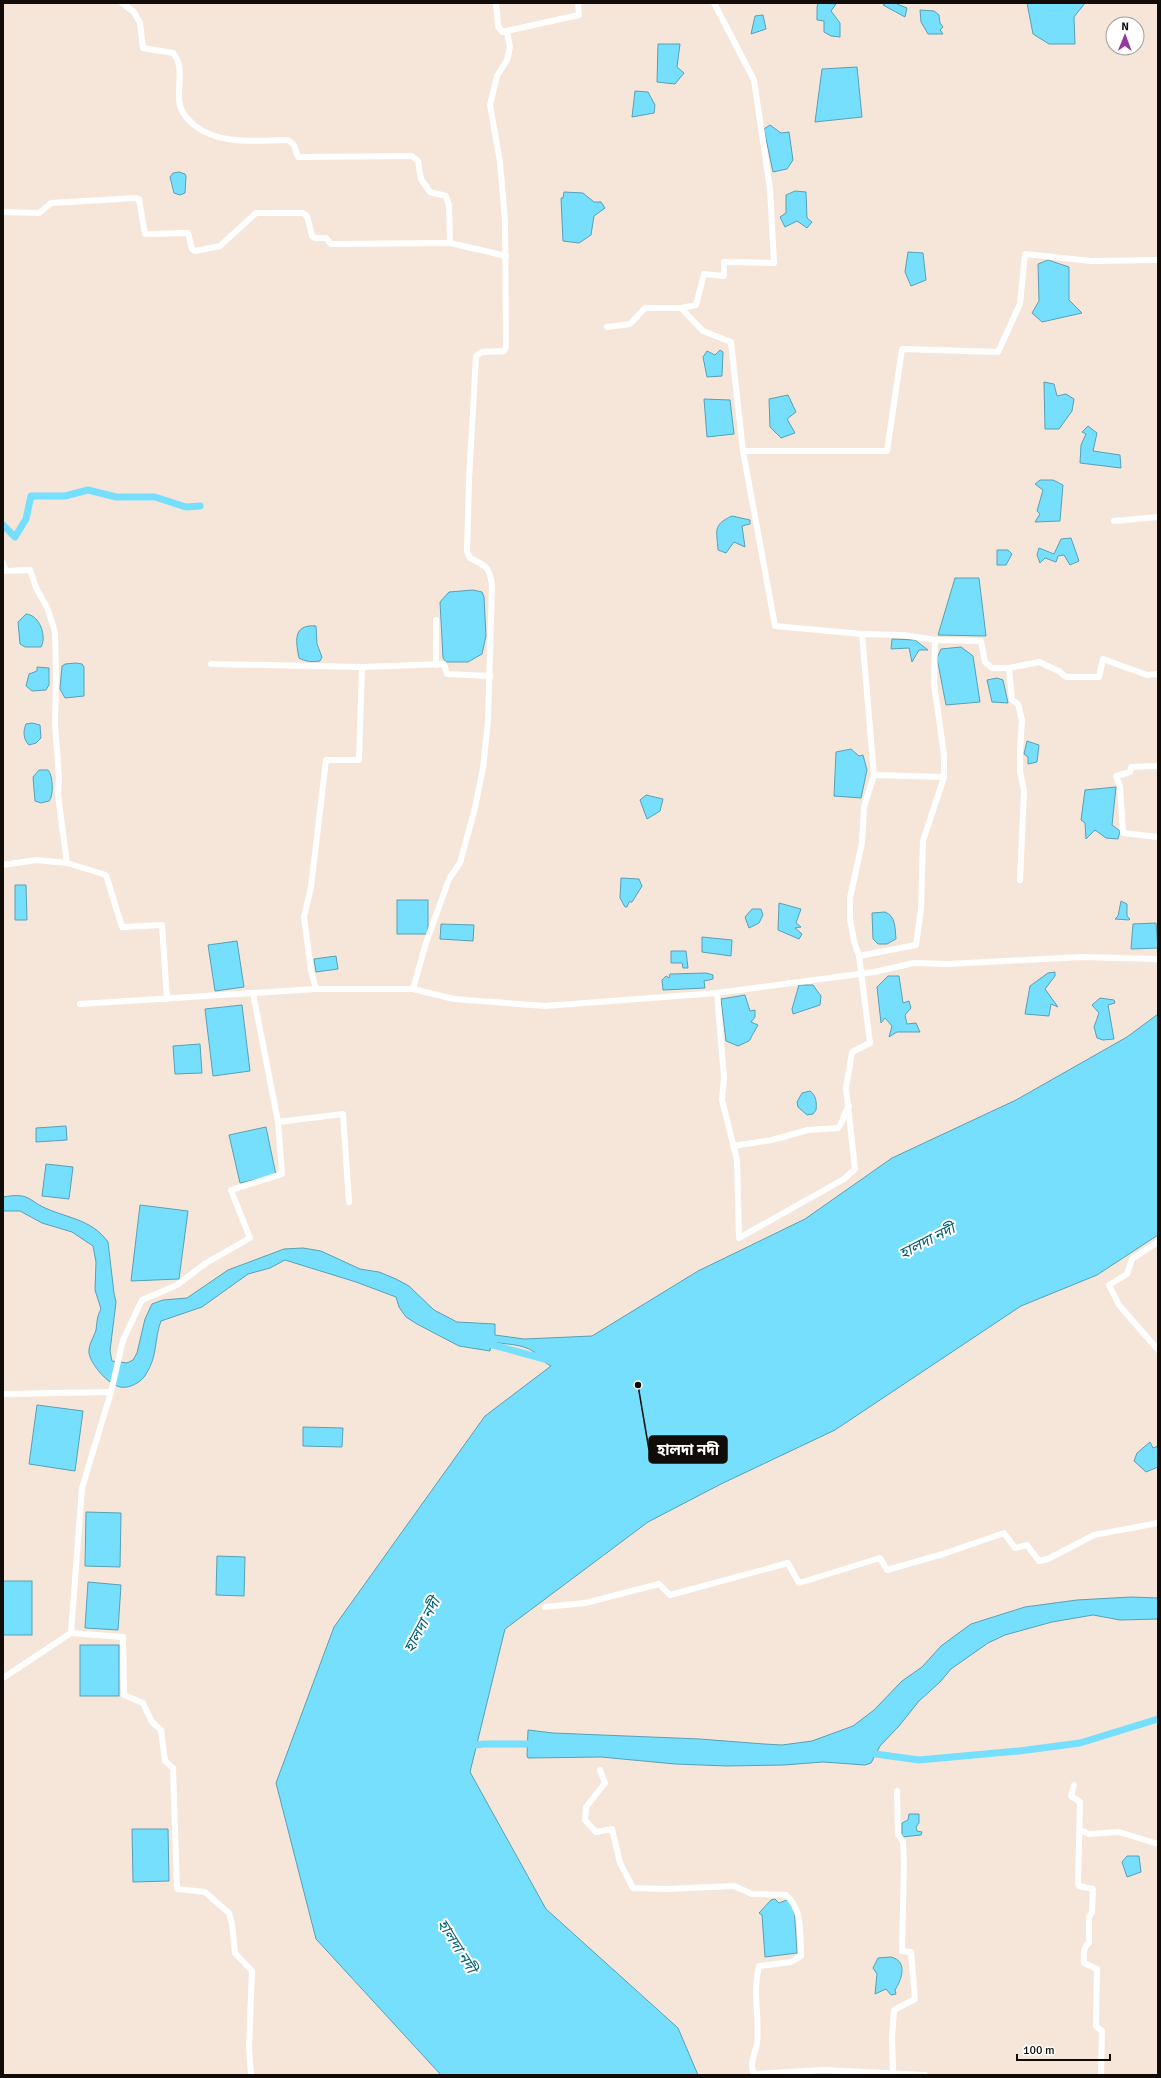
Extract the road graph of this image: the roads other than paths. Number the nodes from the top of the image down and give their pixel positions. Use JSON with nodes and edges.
{"nodes":[{"id":1,"x":122,"y":3,"type":"edge"},
{"id":2,"x":496,"y":3,"type":"edge"},
{"id":3,"x":578,"y":3,"type":"edge"},
{"id":4,"x":714,"y":3,"type":"edge"},
{"id":5,"x":508,"y":32,"type":"junction"},
{"id":6,"x":3,"y":212,"type":"edge"},
{"id":7,"x":450,"y":243,"type":"junction"},
{"id":8,"x":506,"y":256,"type":"junction"},
{"id":9,"x":1158,"y":260,"type":"edge"},
{"id":10,"x":681,"y":308,"type":"junction"},
{"id":11,"x":607,"y":327,"type":"dead end"},
{"id":12,"x":743,"y":451,"type":"junction"},
{"id":13,"x":1158,"y":517,"type":"edge"},
{"id":14,"x":1114,"y":521,"type":"dead end"},
{"id":15,"x":3,"y":563,"type":"edge"},
{"id":16,"x":436,"y":620,"type":"dead end"},
{"id":17,"x":862,"y":634,"type":"junction"},
{"id":18,"x":935,"y":640,"type":"junction"},
{"id":19,"x":211,"y":664,"type":"dead end"},
{"id":20,"x":436,"y":665,"type":"junction"},
{"id":21,"x":362,"y":667,"type":"junction"},
{"id":22,"x":1009,"y":668,"type":"junction"},
{"id":23,"x":1158,"y":674,"type":"edge"},
{"id":24,"x":490,"y":676,"type":"junction"},
{"id":25,"x":1158,"y":766,"type":"edge"},
{"id":26,"x":874,"y":775,"type":"junction"},
{"id":27,"x":944,"y":777,"type":"junction"},
{"id":28,"x":1158,"y":837,"type":"edge"},
{"id":29,"x":67,"y":863,"type":"junction"},
{"id":30,"x":3,"y":865,"type":"edge"},
{"id":31,"x":1020,"y":880,"type":"dead end"},
{"id":32,"x":859,"y":956,"type":"junction"},
{"id":33,"x":1158,"y":959,"type":"edge"},
{"id":34,"x":860,"y":974,"type":"junction"},
{"id":35,"x":316,"y":989,"type":"junction"},
{"id":36,"x":413,"y":989,"type":"junction"},
{"id":37,"x":253,"y":993,"type":"junction"},
{"id":38,"x":717,"y":993,"type":"junction"},
{"id":39,"x":167,"y":999,"type":"junction"},
{"id":40,"x":80,"y":1004,"type":"dead end"},
{"id":41,"x":849,"y":1106,"type":"junction"},
{"id":42,"x":278,"y":1122,"type":"junction"},
{"id":43,"x":733,"y":1146,"type":"junction"},
{"id":44,"x":349,"y":1202,"type":"dead end"},
{"id":45,"x":1158,"y":1242,"type":"edge"},
{"id":46,"x":1158,"y":1350,"type":"edge"},
{"id":47,"x":111,"y":1392,"type":"junction"},
{"id":48,"x":3,"y":1394,"type":"edge"},
{"id":49,"x":1158,"y":1523,"type":"edge"},
{"id":50,"x":545,"y":1607,"type":"dead end"},
{"id":51,"x":71,"y":1634,"type":"junction"},
{"id":52,"x":3,"y":1678,"type":"edge"},
{"id":53,"x":600,"y":1770,"type":"dead end"},
{"id":54,"x":1074,"y":1785,"type":"dead end"},
{"id":55,"x":897,"y":1791,"type":"dead end"},
{"id":56,"x":1080,"y":1830,"type":"junction"},
{"id":57,"x":1158,"y":1844,"type":"edge"},
{"id":58,"x":893,"y":2073,"type":"junction"},
{"id":59,"x":251,"y":2075,"type":"edge"},
{"id":60,"x":925,"y":2075,"type":"edge"},
{"id":61,"x":1101,"y":2075,"type":"edge"}],
"edges":[{"from":1,"to":7,"type":"street"},
{"from":2,"to":5,"type":"street"},
{"from":3,"to":5,"type":"street"},
{"from":4,"to":10,"type":"street"},
{"from":5,"to":8,"type":"street"},
{"from":6,"to":7,"type":"street"},
{"from":7,"to":8,"type":"street"},
{"from":8,"to":24,"type":"street"},
{"from":9,"to":12,"type":"street"},
{"from":10,"to":11,"type":"street"},
{"from":10,"to":12,"type":"street"},
{"from":12,"to":17,"type":"street"},
{"from":13,"to":14,"type":"street"},
{"from":15,"to":29,"type":"street"},
{"from":16,"to":20,"type":"street"},
{"from":17,"to":18,"type":"street"},
{"from":17,"to":26,"type":"street"},
{"from":18,"to":22,"type":"street"},
{"from":18,"to":27,"type":"street"},
{"from":19,"to":21,"type":"street"},
{"from":20,"to":21,"type":"street"},
{"from":20,"to":24,"type":"street"},
{"from":21,"to":35,"type":"street"},
{"from":22,"to":23,"type":"street"},
{"from":22,"to":31,"type":"street"},
{"from":24,"to":36,"type":"street"},
{"from":25,"to":28,"type":"street"},
{"from":26,"to":27,"type":"street"},
{"from":26,"to":32,"type":"street"},
{"from":27,"to":32,"type":"street"},
{"from":29,"to":30,"type":"street"},
{"from":29,"to":39,"type":"street"},
{"from":32,"to":34,"type":"street"},
{"from":33,"to":34,"type":"street"},
{"from":34,"to":38,"type":"street"},
{"from":34,"to":41,"type":"street"},
{"from":35,"to":36,"type":"street"},
{"from":35,"to":37,"type":"street"},
{"from":36,"to":38,"type":"street"},
{"from":37,"to":39,"type":"street"},
{"from":37,"to":42,"type":"street"},
{"from":38,"to":43,"type":"street"},
{"from":39,"to":40,"type":"street"},
{"from":41,"to":43,"type":"street"},
{"from":41,"to":43,"type":"street"},
{"from":42,"to":44,"type":"street"},
{"from":42,"to":47,"type":"street"},
{"from":45,"to":46,"type":"street"},
{"from":47,"to":48,"type":"street"},
{"from":47,"to":51,"type":"street"},
{"from":49,"to":50,"type":"street"},
{"from":51,"to":52,"type":"street"},
{"from":51,"to":59,"type":"street"},
{"from":53,"to":58,"type":"street"},
{"from":54,"to":56,"type":"street"},
{"from":55,"to":58,"type":"street"},
{"from":56,"to":57,"type":"street"},
{"from":56,"to":61,"type":"street"},
{"from":58,"to":60,"type":"street"}]}
